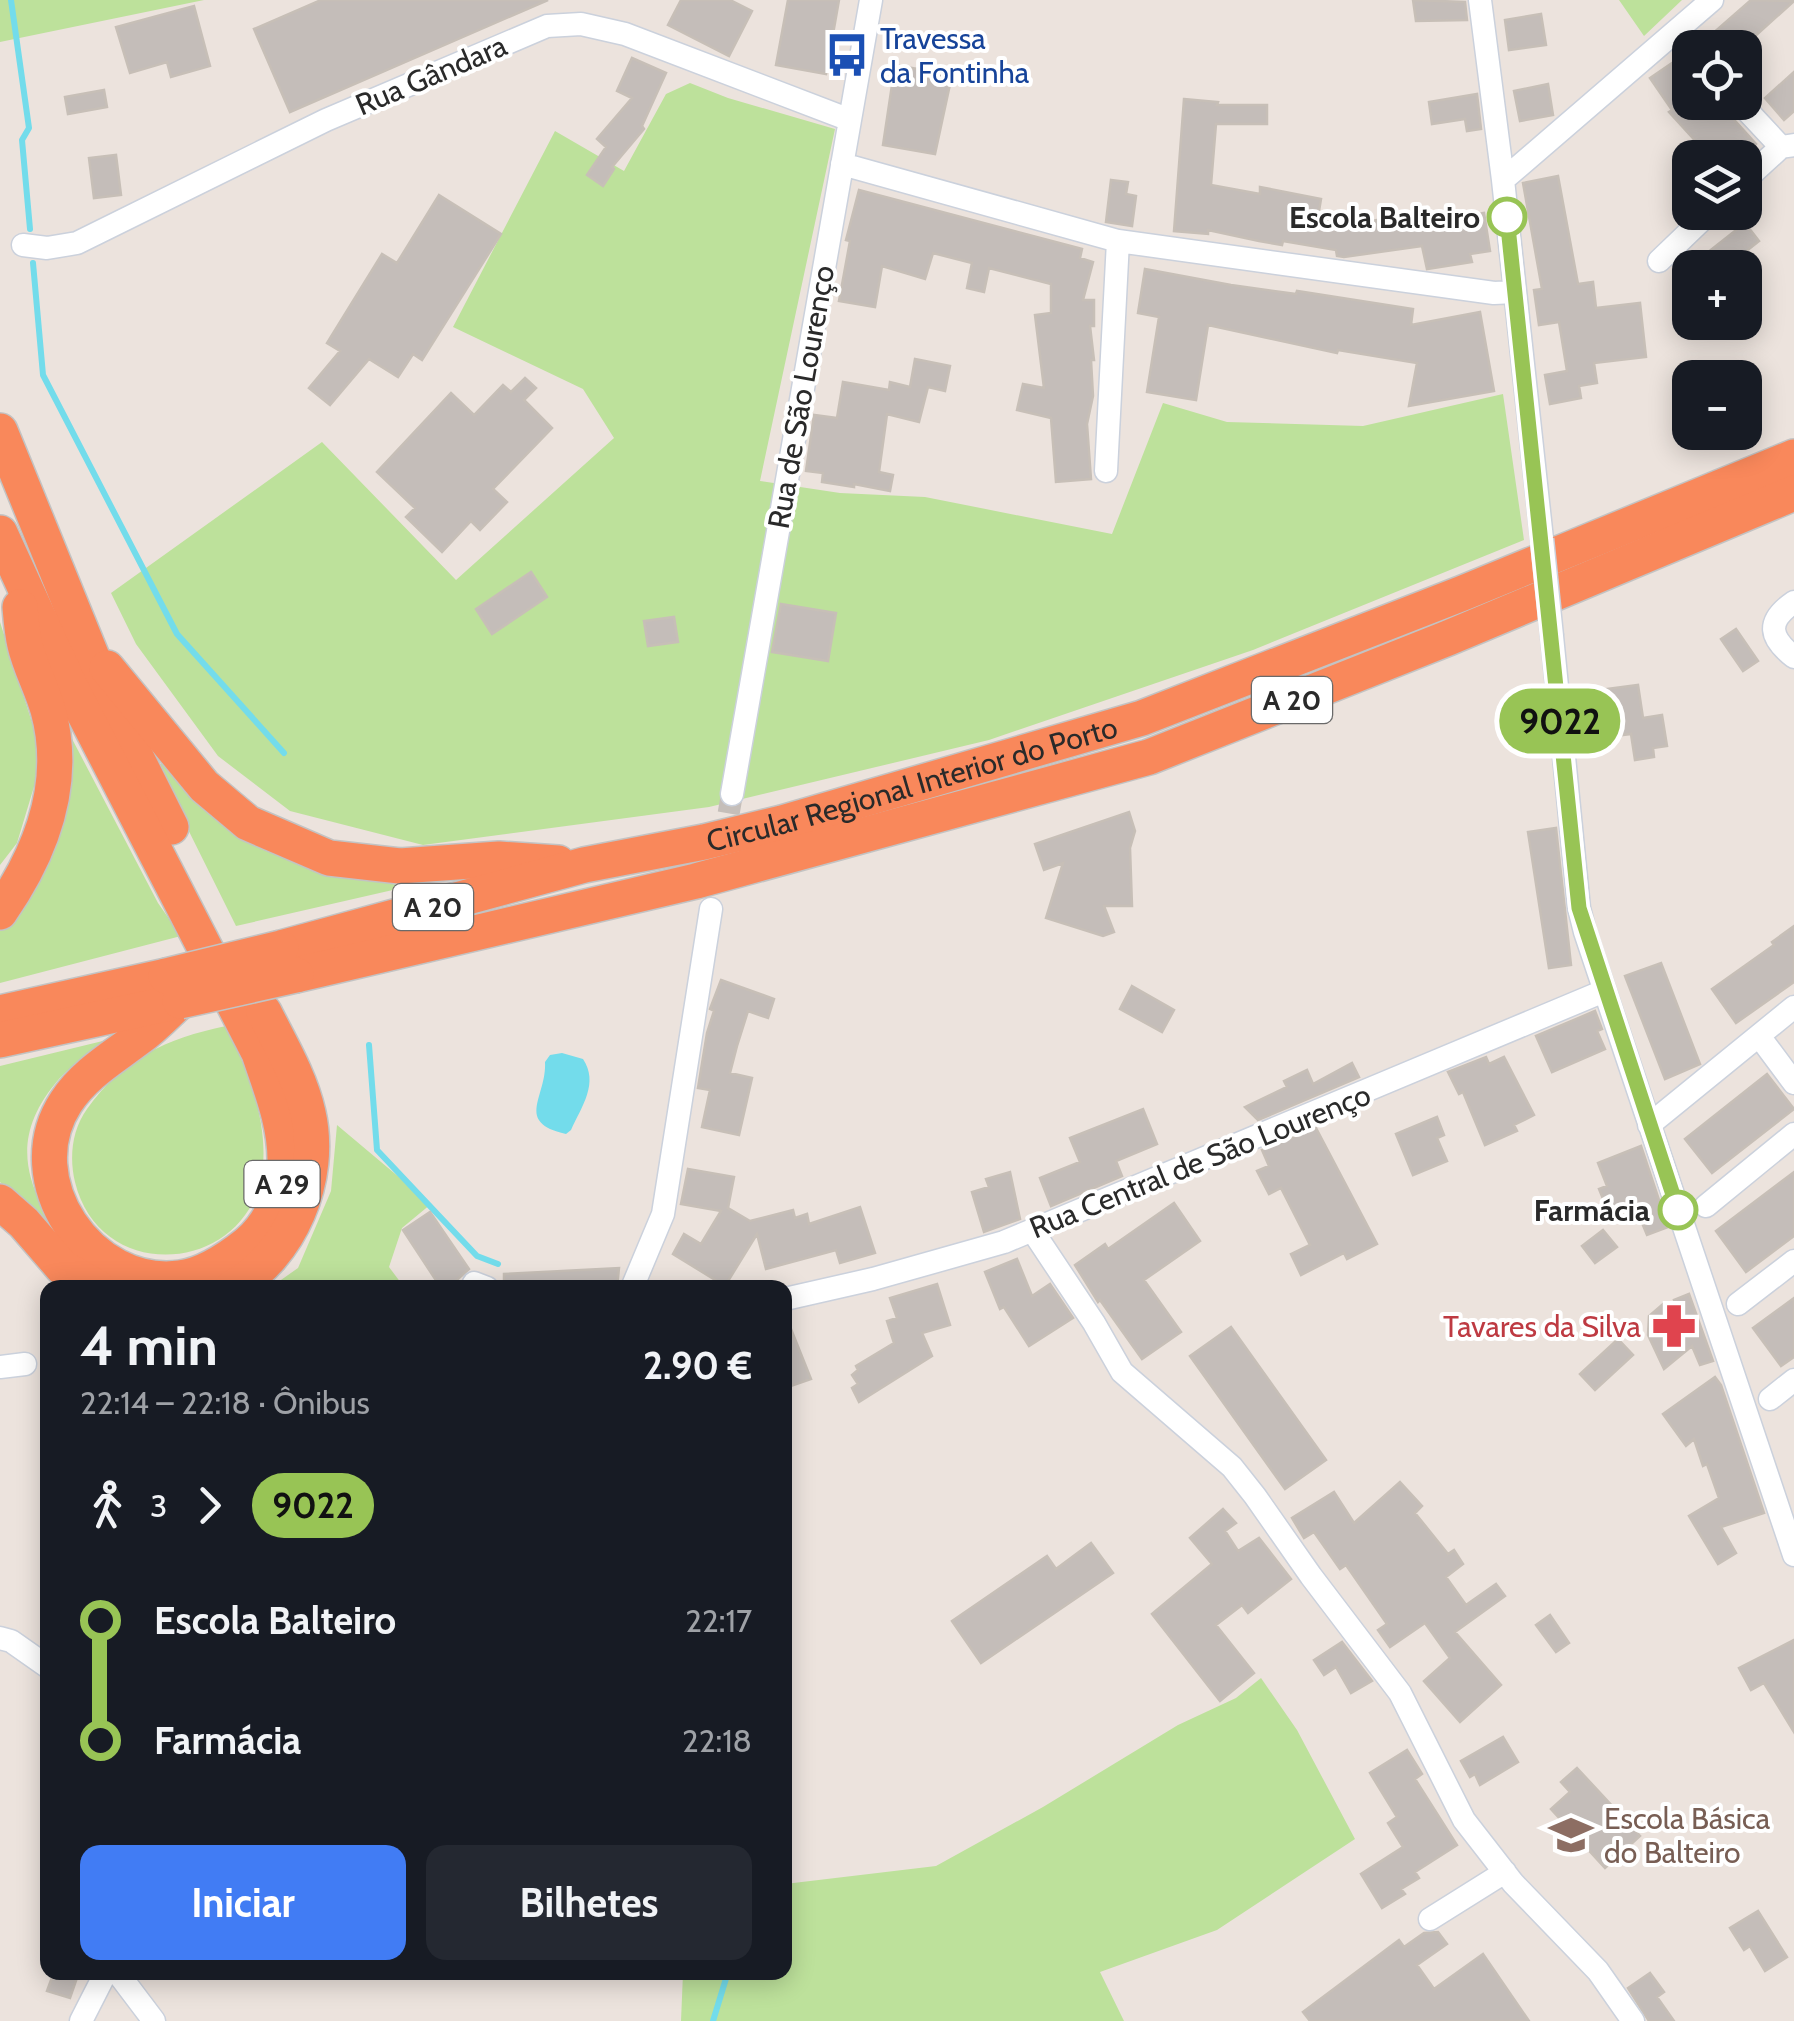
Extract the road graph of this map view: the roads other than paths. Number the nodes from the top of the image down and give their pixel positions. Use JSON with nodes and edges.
{"nodes":[{"id":1,"x":871,"y":0,"type":"edge"},
{"id":2,"x":1480,"y":0,"type":"edge"},
{"id":3,"x":1712,"y":0,"type":"edge"},
{"id":4,"x":1678,"y":30,"type":"edge"},
{"id":5,"x":1672,"y":35,"type":"edge"},
{"id":6,"x":850,"y":120,"type":"junction"},
{"id":7,"x":1759,"y":120,"type":"edge"},
{"id":8,"x":1788,"y":146,"type":"edge"},
{"id":9,"x":842,"y":164,"type":"junction"},
{"id":10,"x":1762,"y":167,"type":"edge"},
{"id":11,"x":1504,"y":180,"type":"junction"},
{"id":12,"x":1691,"y":230,"type":"edge"},
{"id":13,"x":1118,"y":240,"type":"junction"},
{"id":14,"x":24,"y":245,"type":"dead end"},
{"id":15,"x":1659,"y":260,"type":"dead end"},
{"id":16,"x":1515,"y":292,"type":"junction"},
{"id":17,"x":0,"y":431,"type":"edge"},
{"id":18,"x":1794,"y":456,"type":"edge"},
{"id":19,"x":1106,"y":471,"type":"dead end"},
{"id":20,"x":1794,"y":494,"type":"edge"},
{"id":21,"x":0,"y":532,"type":"edge"},
{"id":22,"x":16,"y":571,"type":"junction"},
{"id":23,"x":1794,"y":602,"type":"edge"},
{"id":24,"x":90,"y":648,"type":"junction"},
{"id":25,"x":1794,"y":657,"type":"edge"},
{"id":26,"x":732,"y":794,"type":"tunnel mouth"},
{"id":27,"x":584,"y":865,"type":"junction"},
{"id":28,"x":711,"y":909,"type":"dead end"},
{"id":29,"x":0,"y":912,"type":"edge"},
{"id":30,"x":288,"y":962,"type":"junction"},
{"id":31,"x":173,"y":988,"type":"junction"},
{"id":32,"x":1604,"y":991,"type":"junction"},
{"id":33,"x":1794,"y":1007,"type":"edge"},
{"id":34,"x":0,"y":1013,"type":"edge"},
{"id":35,"x":1759,"y":1036,"type":"junction"},
{"id":36,"x":0,"y":1040,"type":"edge"},
{"id":37,"x":1794,"y":1083,"type":"edge"},
{"id":38,"x":1649,"y":1125,"type":"junction"},
{"id":39,"x":1794,"y":1134,"type":"edge"},
{"id":40,"x":0,"y":1202,"type":"edge"},
{"id":41,"x":1706,"y":1206,"type":"dead end"},
{"id":42,"x":1032,"y":1230,"type":"junction"},
{"id":43,"x":1794,"y":1260,"type":"edge"},
{"id":44,"x":84,"y":1280,"type":"edge"},
{"id":45,"x":246,"y":1280,"type":"edge"},
{"id":46,"x":635,"y":1280,"type":"edge"},
{"id":47,"x":792,"y":1296,"type":"edge"},
{"id":48,"x":1738,"y":1304,"type":"dead end"},
{"id":49,"x":25,"y":1364,"type":"dead end"},
{"id":50,"x":0,"y":1368,"type":"edge"},
{"id":51,"x":1794,"y":1380,"type":"edge"},
{"id":52,"x":1770,"y":1399,"type":"dead end"},
{"id":53,"x":1794,"y":1556,"type":"edge"},
{"id":54,"x":0,"y":1638,"type":"edge"},
{"id":55,"x":40,"y":1661,"type":"edge"},
{"id":56,"x":1505,"y":1872,"type":"junction"},
{"id":57,"x":1430,"y":1919,"type":"dead end"},
{"id":58,"x":102,"y":1980,"type":"edge"},
{"id":59,"x":123,"y":1980,"type":"edge"},
{"id":60,"x":81,"y":2021,"type":"edge"},
{"id":61,"x":154,"y":2021,"type":"edge"},
{"id":62,"x":1633,"y":2021,"type":"edge"}],
"edges":[{"from":1,"to":6,"type":"street","name":"Rua de São Lourenço"},
{"from":2,"to":11,"type":"street"},
{"from":3,"to":4,"type":"street"},
{"from":5,"to":11,"type":"street"},
{"from":6,"to":9,"type":"street","name":"Rua de São Lourenço"},
{"from":6,"to":14,"type":"street","name":"Rua Gândara"},
{"from":7,"to":8,"type":"street"},
{"from":8,"to":10,"type":"street"},
{"from":9,"to":13,"type":"street"},
{"from":9,"to":26,"type":"street","name":"Rua de São Lourenço"},
{"from":11,"to":16,"type":"street"},
{"from":12,"to":15,"type":"street"},
{"from":13,"to":16,"type":"street"},
{"from":13,"to":19,"type":"street"},
{"from":16,"to":32,"type":"street","bridge":true},
{"from":17,"to":24,"type":"highway","number":"A 29"},
{"from":18,"to":27,"type":"highway","name":"Circular Regional Interior do Porto","number":"A 20"},
{"from":20,"to":30,"type":"highway","name":"Circular Regional Interior do Porto","number":"A 20"},
{"from":21,"to":22,"type":"highway","number":"A 29"},
{"from":22,"to":29,"type":"highway","number":"A 29"},
{"from":22,"to":31,"type":"highway","number":"A 29"},
{"from":23,"to":25,"type":"street"},
{"from":24,"to":27,"type":"highway","number":"A 29"},
{"from":24,"to":45,"type":"highway","number":"A 29"},
{"from":27,"to":30,"type":"highway","name":"Circular Regional Interior do Porto","number":"A 20"},
{"from":28,"to":46,"type":"street"},
{"from":30,"to":31,"type":"highway","name":"Circular Regional Interior do Porto","number":"A 20","bridge":true},
{"from":31,"to":34,"type":"highway","name":"Circular Regional Interior do Porto","number":"A 20"},
{"from":31,"to":36,"type":"highway","name":"Circular Regional Interior do Porto","number":"A 20"},
{"from":32,"to":38,"type":"street"},
{"from":32,"to":42,"type":"street","name":"Rua Central de São Lourenço"},
{"from":33,"to":35,"type":"street"},
{"from":35,"to":37,"type":"street"},
{"from":35,"to":38,"type":"street"},
{"from":38,"to":53,"type":"street"},
{"from":39,"to":41,"type":"street"},
{"from":40,"to":44,"type":"highway"},
{"from":42,"to":47,"type":"street","name":"Rua Central de São Lourenço"},
{"from":42,"to":56,"type":"street"},
{"from":43,"to":48,"type":"street"},
{"from":49,"to":50,"type":"street"},
{"from":51,"to":52,"type":"street"},
{"from":54,"to":55,"type":"street"},
{"from":56,"to":57,"type":"street"},
{"from":56,"to":62,"type":"street"},
{"from":58,"to":60,"type":"street"},
{"from":59,"to":61,"type":"street"}]}
